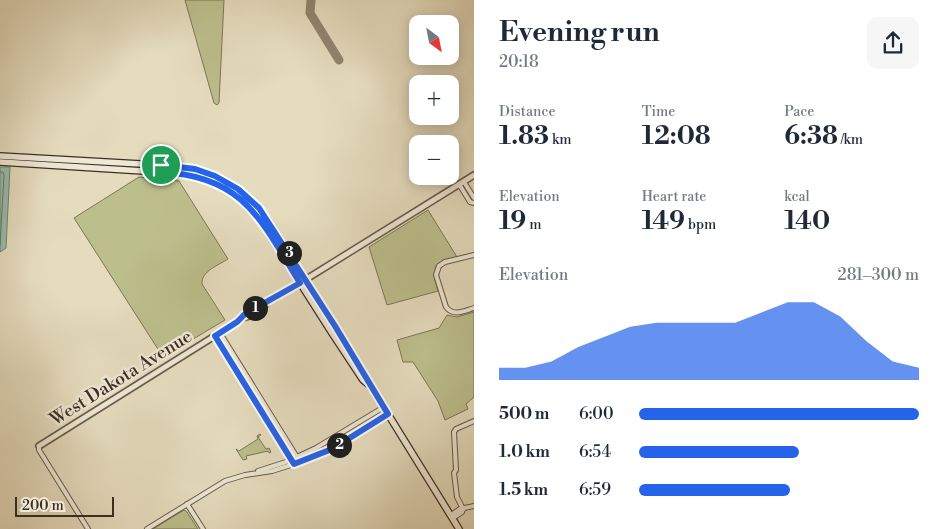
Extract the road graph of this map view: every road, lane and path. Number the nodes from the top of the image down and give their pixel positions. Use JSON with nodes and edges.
{"nodes":[{"id":1,"x":0,"y":156,"type":"edge"},
{"id":2,"x":0,"y":162,"type":"edge"},
{"id":3,"x":161,"y":165,"type":"junction"},
{"id":4,"x":161,"y":172,"type":"junction"},
{"id":5,"x":474,"y":175,"type":"edge"},
{"id":6,"x":214,"y":179,"type":"junction"},
{"id":7,"x":461,"y":183,"type":"junction"},
{"id":8,"x":474,"y":198,"type":"edge"},
{"id":9,"x":474,"y":204,"type":"edge"},
{"id":10,"x":474,"y":255,"type":"edge"},
{"id":11,"x":303,"y":281,"type":"junction"},
{"id":12,"x":474,"y":308,"type":"edge"},
{"id":13,"x":217,"y":334,"type":"junction"},
{"id":14,"x":384,"y":407,"type":"junction"},
{"id":15,"x":388,"y":414,"type":"junction"},
{"id":16,"x":474,"y":421,"type":"edge"},
{"id":17,"x":39,"y":446,"type":"joint"},
{"id":18,"x":296,"y":457,"type":"junction"},
{"id":19,"x":291,"y":459,"type":"junction"},
{"id":20,"x":300,"y":462,"type":"junction"},
{"id":21,"x":294,"y":464,"type":"junction"},
{"id":22,"x":249,"y":474,"type":"junction"},
{"id":23,"x":187,"y":504,"type":"junction"},
{"id":24,"x":474,"y":506,"type":"edge"},
{"id":25,"x":463,"y":509,"type":"junction"},
{"id":26,"x":452,"y":516,"type":"junction"},
{"id":27,"x":88,"y":529,"type":"edge"},
{"id":28,"x":147,"y":529,"type":"edge"},
{"id":29,"x":203,"y":529,"type":"edge"},
{"id":30,"x":459,"y":529,"type":"edge"}],
"edges":[{"from":1,"to":3,"type":"main road"},
{"from":2,"to":4,"type":"main road"},
{"from":3,"to":4,"type":"main road"},
{"from":3,"to":6,"type":"main road"},
{"from":4,"to":6,"type":"main road"},
{"from":5,"to":7,"type":"street","name":"West Dakota Avenue"},
{"from":6,"to":11,"type":"main road"},
{"from":6,"to":11,"type":"main road"},
{"from":7,"to":8,"type":"street"},
{"from":7,"to":9,"type":"street"},
{"from":7,"to":11,"type":"street","name":"West Dakota Avenue"},
{"from":10,"to":12,"type":"street"},
{"from":11,"to":13,"type":"street","name":"West Dakota Avenue"},
{"from":11,"to":14,"type":"main road"},
{"from":13,"to":17,"type":"street","name":"West Dakota Avenue"},
{"from":13,"to":18,"type":"street"},
{"from":13,"to":19,"type":"street"},
{"from":14,"to":15,"type":"main road"},
{"from":14,"to":18,"type":"street"},
{"from":15,"to":20,"type":"street"},
{"from":15,"to":26,"type":"main road"},
{"from":16,"to":25,"type":"street"},
{"from":17,"to":27,"type":"street"},
{"from":18,"to":19,"type":"street"},
{"from":18,"to":20,"type":"street"},
{"from":19,"to":21,"type":"street"},
{"from":19,"to":22,"type":"street"},
{"from":20,"to":21,"type":"street"},
{"from":21,"to":22,"type":"street"},
{"from":22,"to":23,"type":"street"},
{"from":23,"to":28,"type":"street"},
{"from":23,"to":29,"type":"street"},
{"from":24,"to":25,"type":"street"},
{"from":25,"to":26,"type":"street"},
{"from":26,"to":30,"type":"main road"}]}
